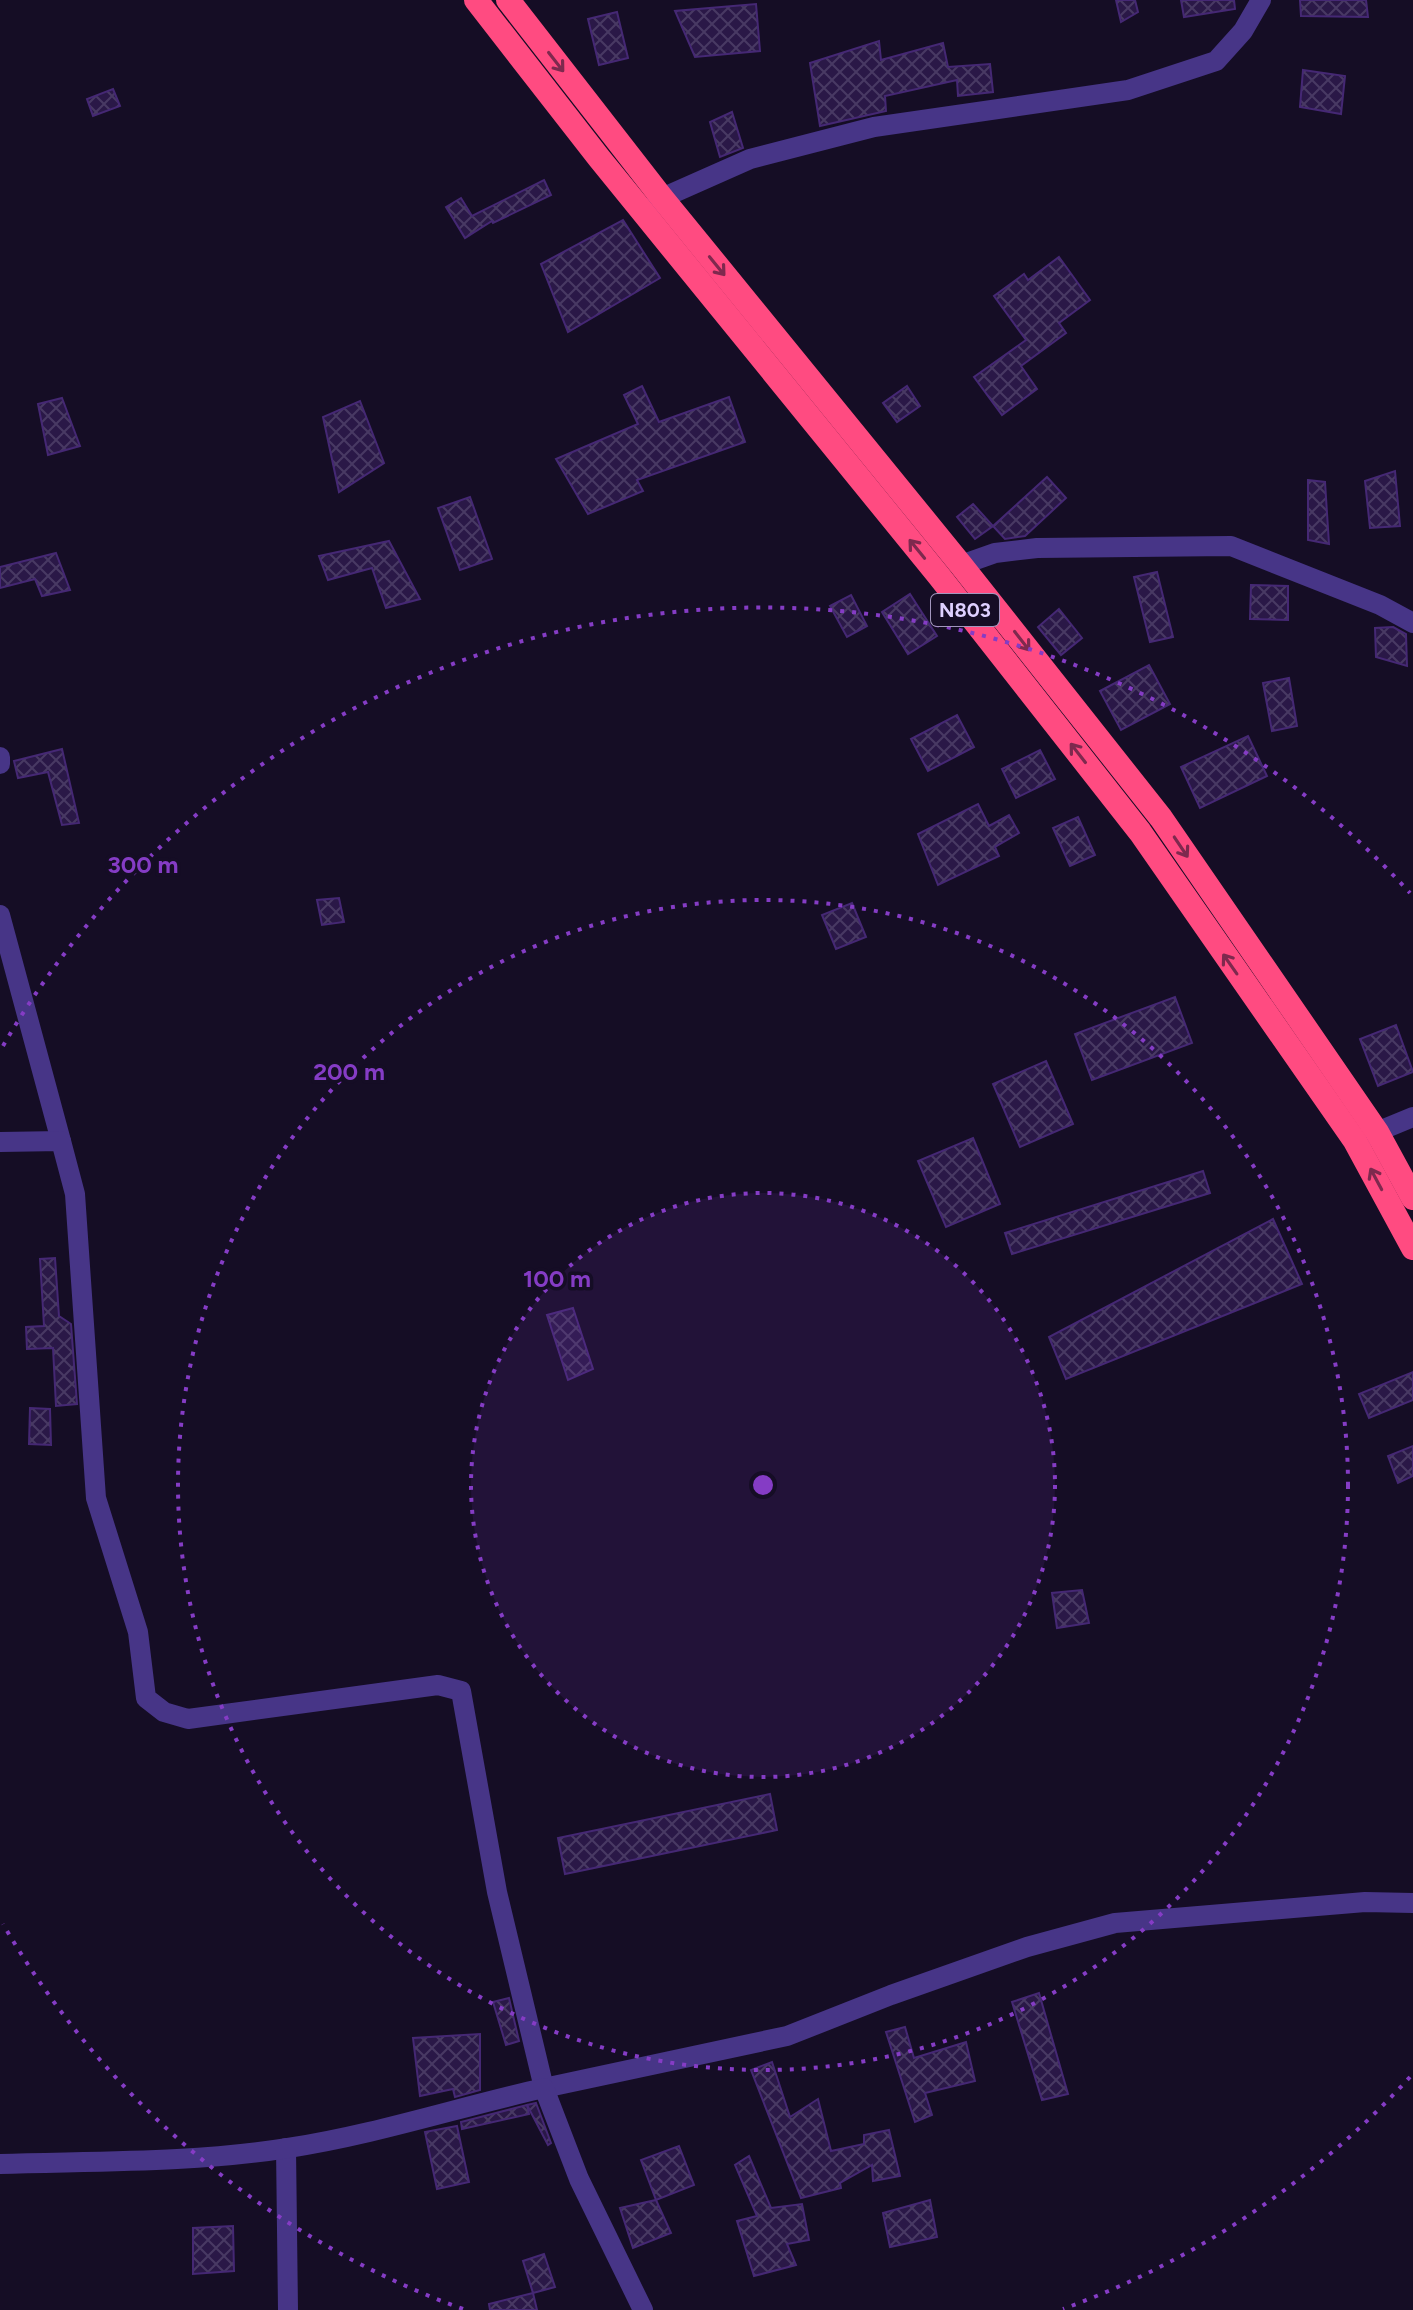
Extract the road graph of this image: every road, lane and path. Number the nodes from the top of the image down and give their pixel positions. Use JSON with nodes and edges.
{"nodes":[{"id":1,"x":476,"y":0,"type":"edge"},
{"id":2,"x":508,"y":0,"type":"edge"},
{"id":3,"x":1261,"y":0,"type":"edge"},
{"id":4,"x":653,"y":206,"type":"junction"},
{"id":5,"x":823,"y":415,"type":"junction"},
{"id":6,"x":961,"y":565,"type":"junction"},
{"id":7,"x":1413,"y":623,"type":"edge"},
{"id":8,"x":0,"y":757,"type":"edge"},
{"id":9,"x":0,"y":764,"type":"edge"},
{"id":10,"x":1161,"y":818,"type":"junction"},
{"id":11,"x":1140,"y":832,"type":"junction"},
{"id":12,"x":0,"y":915,"type":"edge"},
{"id":13,"x":1228,"y":915,"type":"junction"},
{"id":14,"x":1206,"y":929,"type":"junction"},
{"id":15,"x":1413,"y":1117,"type":"edge"},
{"id":16,"x":1366,"y":1136,"type":"junction"},
{"id":17,"x":61,"y":1141,"type":"junction"},
{"id":18,"x":0,"y":1142,"type":"edge"},
{"id":19,"x":1413,"y":1198,"type":"edge"},
{"id":20,"x":1413,"y":1248,"type":"edge"},
{"id":21,"x":1413,"y":1903,"type":"edge"},
{"id":22,"x":544,"y":2088,"type":"junction"},
{"id":23,"x":286,"y":2148,"type":"junction"},
{"id":24,"x":0,"y":2164,"type":"edge"},
{"id":25,"x":288,"y":2310,"type":"edge"},
{"id":26,"x":643,"y":2310,"type":"edge"}],
"edges":[{"from":1,"to":4,"type":"highway","number":"N803"},
{"from":2,"to":4,"type":"highway","number":"N803","one_way":true},
{"from":3,"to":4,"type":"street"},
{"from":4,"to":5,"type":"highway","number":"N803"},
{"from":5,"to":6,"type":"highway","number":"N803"},
{"from":11,"to":5,"type":"highway","number":"N803","one_way":true},
{"from":6,"to":7,"type":"street"},
{"from":6,"to":10,"type":"highway","number":"N803","one_way":true},
{"from":8,"to":9,"type":"street"},
{"from":10,"to":11,"type":"highway"},
{"from":10,"to":13,"type":"highway","number":"N803","one_way":true},
{"from":11,"to":14,"type":"highway","number":"N803"},
{"from":12,"to":17,"type":"street"},
{"from":13,"to":14,"type":"highway"},
{"from":13,"to":16,"type":"highway","number":"N803"},
{"from":16,"to":14,"type":"highway","number":"N803","one_way":true},
{"from":15,"to":16,"type":"street"},
{"from":16,"to":19,"type":"highway","number":"N803"},
{"from":20,"to":16,"type":"highway","number":"N803","one_way":true},
{"from":17,"to":18,"type":"street"},
{"from":17,"to":22,"type":"street"},
{"from":21,"to":22,"type":"street"},
{"from":22,"to":23,"type":"street"},
{"from":22,"to":26,"type":"street"},
{"from":23,"to":24,"type":"street"},
{"from":23,"to":25,"type":"street"}]}
